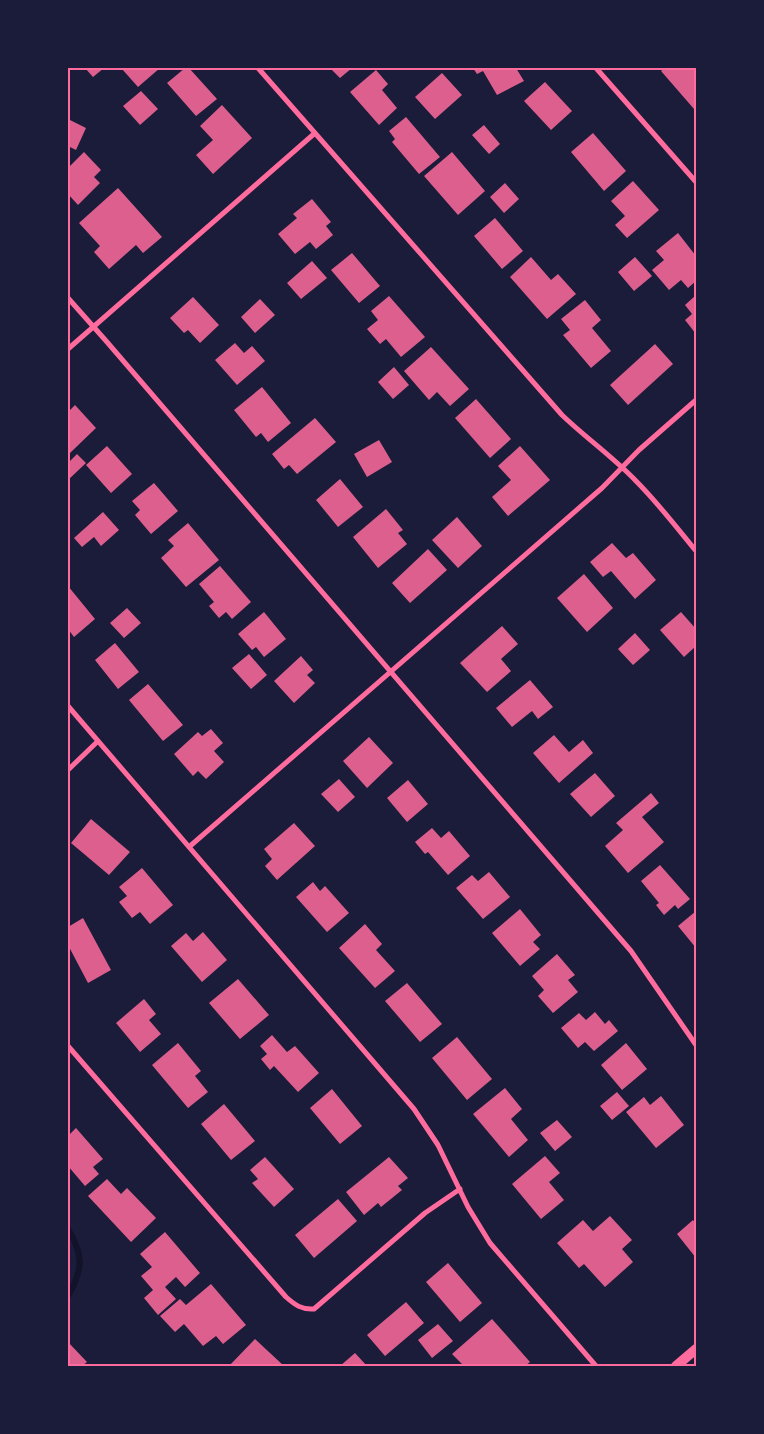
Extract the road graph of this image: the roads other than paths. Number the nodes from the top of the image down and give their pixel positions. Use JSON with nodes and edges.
{"nodes":[{"id":1,"x":258,"y":68,"type":"edge"},
{"id":2,"x":596,"y":68,"type":"edge"},
{"id":3,"x":315,"y":133,"type":"junction"},
{"id":4,"x":696,"y":182,"type":"edge"},
{"id":5,"x":68,"y":298,"type":"edge"},
{"id":6,"x":94,"y":326,"type":"junction"},
{"id":7,"x":68,"y":349,"type":"edge"},
{"id":8,"x":696,"y":400,"type":"edge"},
{"id":9,"x":622,"y":467,"type":"junction"},
{"id":10,"x":696,"y":551,"type":"edge"},
{"id":11,"x":390,"y":671,"type":"junction"},
{"id":12,"x":68,"y":706,"type":"edge"},
{"id":13,"x":98,"y":741,"type":"junction"},
{"id":14,"x":68,"y":770,"type":"edge"},
{"id":15,"x":189,"y":847,"type":"junction"},
{"id":16,"x":696,"y":1045,"type":"edge"},
{"id":17,"x":68,"y":1046,"type":"edge"},
{"id":18,"x":460,"y":1190,"type":"junction"},
{"id":19,"x":696,"y":1348,"type":"edge"},
{"id":20,"x":596,"y":1366,"type":"edge"},
{"id":21,"x":676,"y":1366,"type":"edge"}],
"edges":[{"from":1,"to":3,"type":"street"},
{"from":2,"to":4,"type":"street"},
{"from":3,"to":6,"type":"street"},
{"from":3,"to":9,"type":"street"},
{"from":5,"to":6,"type":"street"},
{"from":6,"to":7,"type":"street"},
{"from":6,"to":11,"type":"street"},
{"from":8,"to":9,"type":"street"},
{"from":9,"to":10,"type":"street"},
{"from":9,"to":11,"type":"street"},
{"from":11,"to":15,"type":"street"},
{"from":11,"to":16,"type":"street"},
{"from":12,"to":13,"type":"street"},
{"from":13,"to":14,"type":"street"},
{"from":13,"to":15,"type":"street"},
{"from":15,"to":18,"type":"street"},
{"from":17,"to":18,"type":"street"},
{"from":18,"to":20,"type":"street"},
{"from":19,"to":21,"type":"main road"}]}
